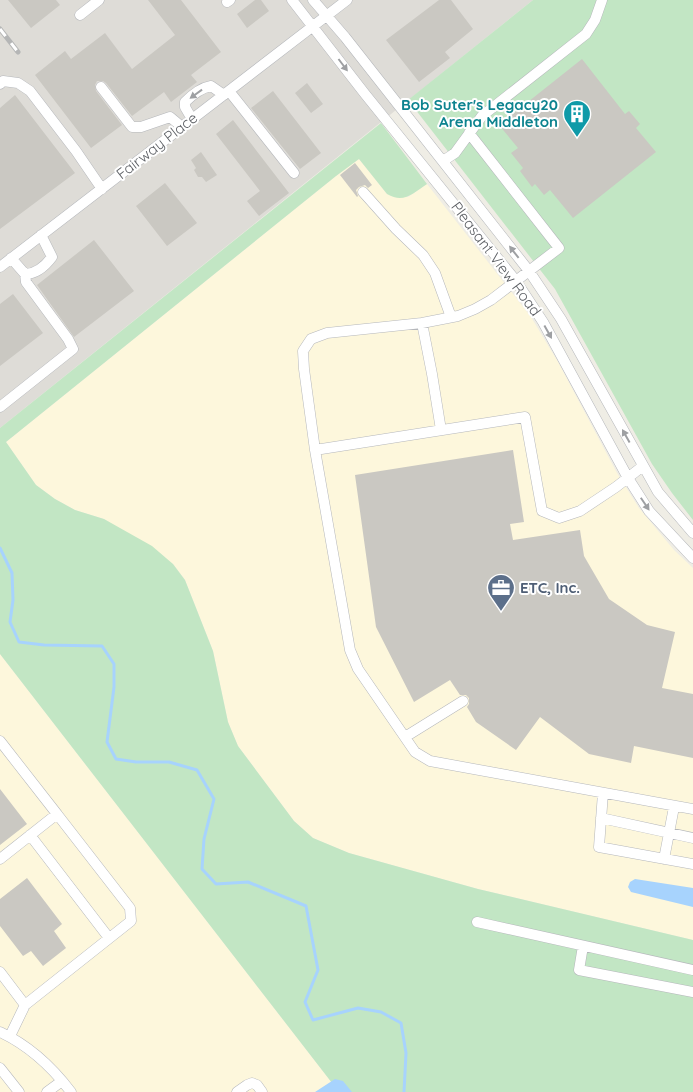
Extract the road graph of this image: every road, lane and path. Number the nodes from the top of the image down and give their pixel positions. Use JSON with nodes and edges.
{"nodes":[{"id":1,"x":99,"y":0,"type":"edge"},
{"id":2,"x":292,"y":0,"type":"edge"},
{"id":3,"x":313,"y":0,"type":"edge"},
{"id":4,"x":347,"y":0,"type":"edge"},
{"id":5,"x":602,"y":0,"type":"edge"},
{"id":6,"x":80,"y":15,"type":"dead end"},
{"id":7,"x":327,"y":15,"type":"junction"},
{"id":8,"x":313,"y":26,"type":"junction"},
{"id":9,"x":0,"y":84,"type":"edge"},
{"id":10,"x":101,"y":87,"type":"dead end"},
{"id":11,"x":226,"y":93,"type":"junction"},
{"id":12,"x":192,"y":119,"type":"junction"},
{"id":13,"x":182,"y":127,"type":"junction"},
{"id":14,"x":469,"y":133,"type":"junction"},
{"id":15,"x":443,"y":161,"type":"junction"},
{"id":16,"x":294,"y":172,"type":"dead end"},
{"id":17,"x":102,"y":189,"type":"junction"},
{"id":18,"x":363,"y":192,"type":"dead end"},
{"id":19,"x":41,"y":235,"type":"junction"},
{"id":20,"x":12,"y":258,"type":"junction"},
{"id":21,"x":0,"y":267,"type":"edge"},
{"id":22,"x":528,"y":271,"type":"junction"},
{"id":23,"x":25,"y":274,"type":"junction"},
{"id":24,"x":516,"y":282,"type":"junction"},
{"id":25,"x":451,"y":317,"type":"junction"},
{"id":26,"x":422,"y":323,"type":"junction"},
{"id":27,"x":0,"y":407,"type":"edge"},
{"id":28,"x":441,"y":430,"type":"junction"},
{"id":29,"x":315,"y":450,"type":"junction"},
{"id":30,"x":644,"y":466,"type":"junction"},
{"id":31,"x":628,"y":478,"type":"junction"},
{"id":32,"x":693,"y":533,"type":"edge"},
{"id":33,"x":693,"y":558,"type":"edge"},
{"id":34,"x":463,"y":701,"type":"dead end"},
{"id":35,"x":405,"y":737,"type":"junction"},
{"id":36,"x":0,"y":741,"type":"edge"},
{"id":37,"x":603,"y":793,"type":"junction"},
{"id":38,"x":674,"y":807,"type":"junction"},
{"id":39,"x":693,"y":810,"type":"edge"},
{"id":40,"x":57,"y":814,"type":"junction"},
{"id":41,"x":601,"y":818,"type":"junction"},
{"id":42,"x":669,"y":833,"type":"junction"},
{"id":43,"x":30,"y":835,"type":"junction"},
{"id":44,"x":693,"y":838,"type":"edge"},
{"id":45,"x":0,"y":859,"type":"edge"},
{"id":46,"x":664,"y":859,"type":"junction"},
{"id":47,"x":693,"y":864,"type":"edge"},
{"id":48,"x":477,"y":922,"type":"dead end"},
{"id":49,"x":109,"y":938,"type":"junction"},
{"id":50,"x":583,"y":946,"type":"junction"},
{"id":51,"x":693,"y":970,"type":"edge"},
{"id":52,"x":0,"y":972,"type":"edge"},
{"id":53,"x":693,"y":992,"type":"edge"},
{"id":54,"x":26,"y":1005,"type":"junction"},
{"id":55,"x":5,"y":1034,"type":"edge"},
{"id":56,"x":0,"y":1068,"type":"edge"},
{"id":57,"x":62,"y":1081,"type":"junction"},
{"id":58,"x":19,"y":1092,"type":"edge"},
{"id":59,"x":47,"y":1092,"type":"edge"},
{"id":60,"x":71,"y":1092,"type":"edge"},
{"id":61,"x":237,"y":1092,"type":"edge"},
{"id":62,"x":262,"y":1092,"type":"edge"}],
"edges":[{"from":1,"to":6,"type":"street"},
{"from":2,"to":8,"type":"street","name":"Pleasant View Road"},
{"from":3,"to":7,"type":"street","name":"Pleasant View Road"},
{"from":4,"to":7,"type":"street","name":"Fairway Place"},
{"from":5,"to":14,"type":"street"},
{"from":7,"to":8,"type":"street","name":"Fairway Place"},
{"from":7,"to":15,"type":"street","name":"Pleasant View Road"},
{"from":8,"to":11,"type":"street","name":"Fairway Place"},
{"from":8,"to":24,"type":"street","name":"Pleasant View Road","one_way":true},
{"from":9,"to":17,"type":"street"},
{"from":10,"to":13,"type":"street"},
{"from":11,"to":12,"type":"street","name":"Fairway Place"},
{"from":11,"to":12,"type":"street","one_way":true},
{"from":11,"to":16,"type":"street"},
{"from":12,"to":13,"type":"street","name":"Fairway Place"},
{"from":13,"to":17,"type":"street","name":"Fairway Place"},
{"from":14,"to":15,"type":"street"},
{"from":14,"to":22,"type":"street"},
{"from":22,"to":15,"type":"street","name":"Pleasant View Road","one_way":true},
{"from":17,"to":19,"type":"street","name":"Fairway Place"},
{"from":18,"to":25,"type":"street"},
{"from":19,"to":20,"type":"street","name":"Fairway Place"},
{"from":19,"to":23,"type":"street"},
{"from":20,"to":21,"type":"street","name":"Fairway Place"},
{"from":20,"to":23,"type":"street"},
{"from":22,"to":24,"type":"street"},
{"from":30,"to":22,"type":"street","name":"Pleasant View Road","one_way":true},
{"from":23,"to":27,"type":"street"},
{"from":24,"to":25,"type":"street"},
{"from":24,"to":31,"type":"street","name":"Pleasant View Road","one_way":true},
{"from":25,"to":26,"type":"street"},
{"from":26,"to":28,"type":"street"},
{"from":26,"to":29,"type":"street"},
{"from":28,"to":29,"type":"street"},
{"from":28,"to":31,"type":"street"},
{"from":29,"to":35,"type":"street"},
{"from":30,"to":31,"type":"street"},
{"from":30,"to":32,"type":"street","name":"Pleasant View Road"},
{"from":31,"to":33,"type":"street","name":"Pleasant View Road","one_way":true},
{"from":34,"to":35,"type":"street"},
{"from":35,"to":37,"type":"street"},
{"from":36,"to":40,"type":"street"},
{"from":37,"to":38,"type":"street"},
{"from":37,"to":41,"type":"street"},
{"from":38,"to":39,"type":"street"},
{"from":38,"to":42,"type":"street"},
{"from":40,"to":43,"type":"street"},
{"from":40,"to":49,"type":"street"},
{"from":41,"to":42,"type":"street"},
{"from":41,"to":46,"type":"street"},
{"from":42,"to":44,"type":"street"},
{"from":42,"to":46,"type":"street"},
{"from":43,"to":45,"type":"street"},
{"from":43,"to":49,"type":"street"},
{"from":46,"to":47,"type":"street"},
{"from":48,"to":50,"type":"street"},
{"from":49,"to":54,"type":"street"},
{"from":50,"to":51,"type":"street"},
{"from":50,"to":53,"type":"street"},
{"from":52,"to":54,"type":"street"},
{"from":54,"to":55,"type":"street"},
{"from":55,"to":57,"type":"street"},
{"from":56,"to":58,"type":"street"},
{"from":57,"to":59,"type":"street"},
{"from":57,"to":60,"type":"street"},
{"from":61,"to":62,"type":"street"}]}
